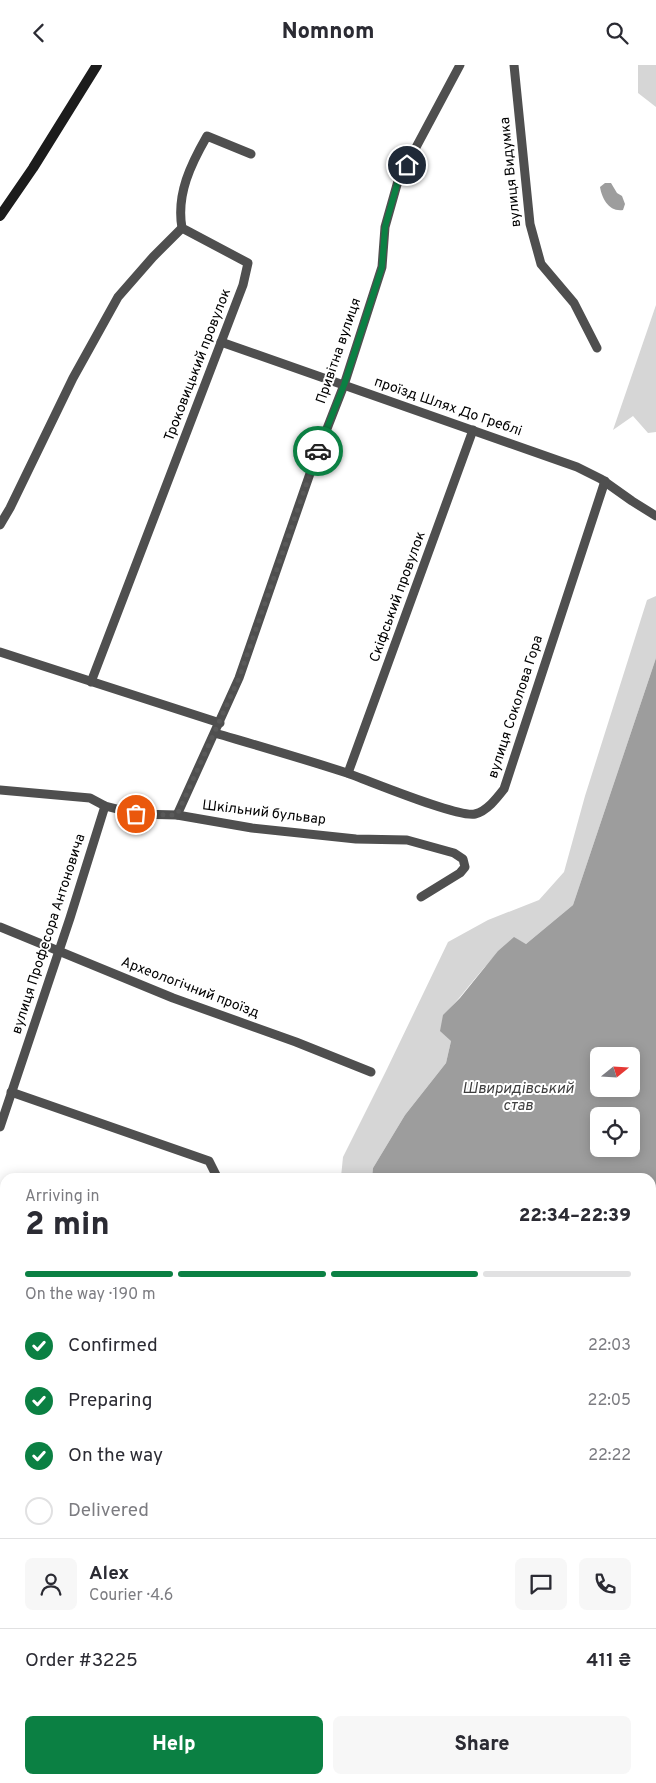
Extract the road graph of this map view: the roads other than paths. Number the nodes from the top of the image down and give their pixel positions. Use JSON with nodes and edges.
{"nodes":[{"id":1,"x":97,"y":65,"type":"edge"},
{"id":2,"x":460,"y":65,"type":"edge"},
{"id":3,"x":514,"y":65,"type":"edge"},
{"id":4,"x":251,"y":154,"type":"dead end"},
{"id":5,"x":0,"y":216,"type":"edge"},
{"id":6,"x":182,"y":228,"type":"junction"},
{"id":7,"x":221,"y":342,"type":"junction"},
{"id":8,"x":597,"y":348,"type":"dead end"},
{"id":9,"x":344,"y":385,"type":"junction"},
{"id":10,"x":473,"y":430,"type":"junction"},
{"id":11,"x":605,"y":481,"type":"junction"},
{"id":12,"x":656,"y":516,"type":"edge"},
{"id":13,"x":0,"y":525,"type":"edge"},
{"id":14,"x":0,"y":652,"type":"edge"},
{"id":15,"x":91,"y":682,"type":"junction"},
{"id":16,"x":220,"y":723,"type":"junction"},
{"id":17,"x":215,"y":733,"type":"junction"},
{"id":18,"x":348,"y":773,"type":"junction"},
{"id":19,"x":0,"y":790,"type":"edge"},
{"id":20,"x":105,"y":805,"type":"junction"},
{"id":21,"x":177,"y":815,"type":"junction"},
{"id":22,"x":421,"y":897,"type":"dead end"},
{"id":23,"x":0,"y":927,"type":"edge"},
{"id":24,"x":58,"y":952,"type":"junction"},
{"id":25,"x":371,"y":1072,"type":"dead end"},
{"id":26,"x":11,"y":1092,"type":"junction"},
{"id":27,"x":0,"y":1127,"type":"edge"},
{"id":28,"x":215,"y":1173,"type":"edge"}],
"edges":[{"from":1,"to":5,"type":"street"},
{"from":2,"to":9,"type":"street","name":"Привітна вулиця"},
{"from":3,"to":8,"type":"street","name":"вулиця Видумка"},
{"from":4,"to":6,"type":"street"},
{"from":6,"to":7,"type":"street","name":"Троковицький провулок"},
{"from":6,"to":13,"type":"street"},
{"from":7,"to":9,"type":"street","name":"проїзд Шлях До Греблі"},
{"from":7,"to":15,"type":"street","name":"Троковицький провулок"},
{"from":9,"to":10,"type":"street","name":"проїзд Шлях До Греблі"},
{"from":9,"to":16,"type":"street","name":"Привітна вулиця"},
{"from":10,"to":11,"type":"street","name":"проїзд Шлях До Греблі"},
{"from":10,"to":18,"type":"street","name":"Скіфський провулок"},
{"from":11,"to":12,"type":"street","name":"проїзд Шлях До Греблі"},
{"from":11,"to":18,"type":"street","name":"вулиця Соколова Гора"},
{"from":14,"to":15,"type":"street"},
{"from":15,"to":16,"type":"street"},
{"from":16,"to":17,"type":"street","name":"Привітна вулиця"},
{"from":17,"to":18,"type":"street","name":"вулиця Соколова Гора"},
{"from":17,"to":21,"type":"street"},
{"from":19,"to":20,"type":"street","name":"Шкільний бульвар"},
{"from":20,"to":21,"type":"street","name":"Шкільний бульвар"},
{"from":20,"to":24,"type":"street","name":"вулиця Професора Антоновича"},
{"from":21,"to":22,"type":"street","name":"Шкільний бульвар"},
{"from":23,"to":24,"type":"street","name":"Археологічний проїзд"},
{"from":24,"to":25,"type":"street","name":"Археологічний проїзд"},
{"from":24,"to":26,"type":"street","name":"вулиця Професора Антоновича"},
{"from":26,"to":27,"type":"street","name":"вулиця Професора Антоновича"},
{"from":26,"to":28,"type":"street"}]}
